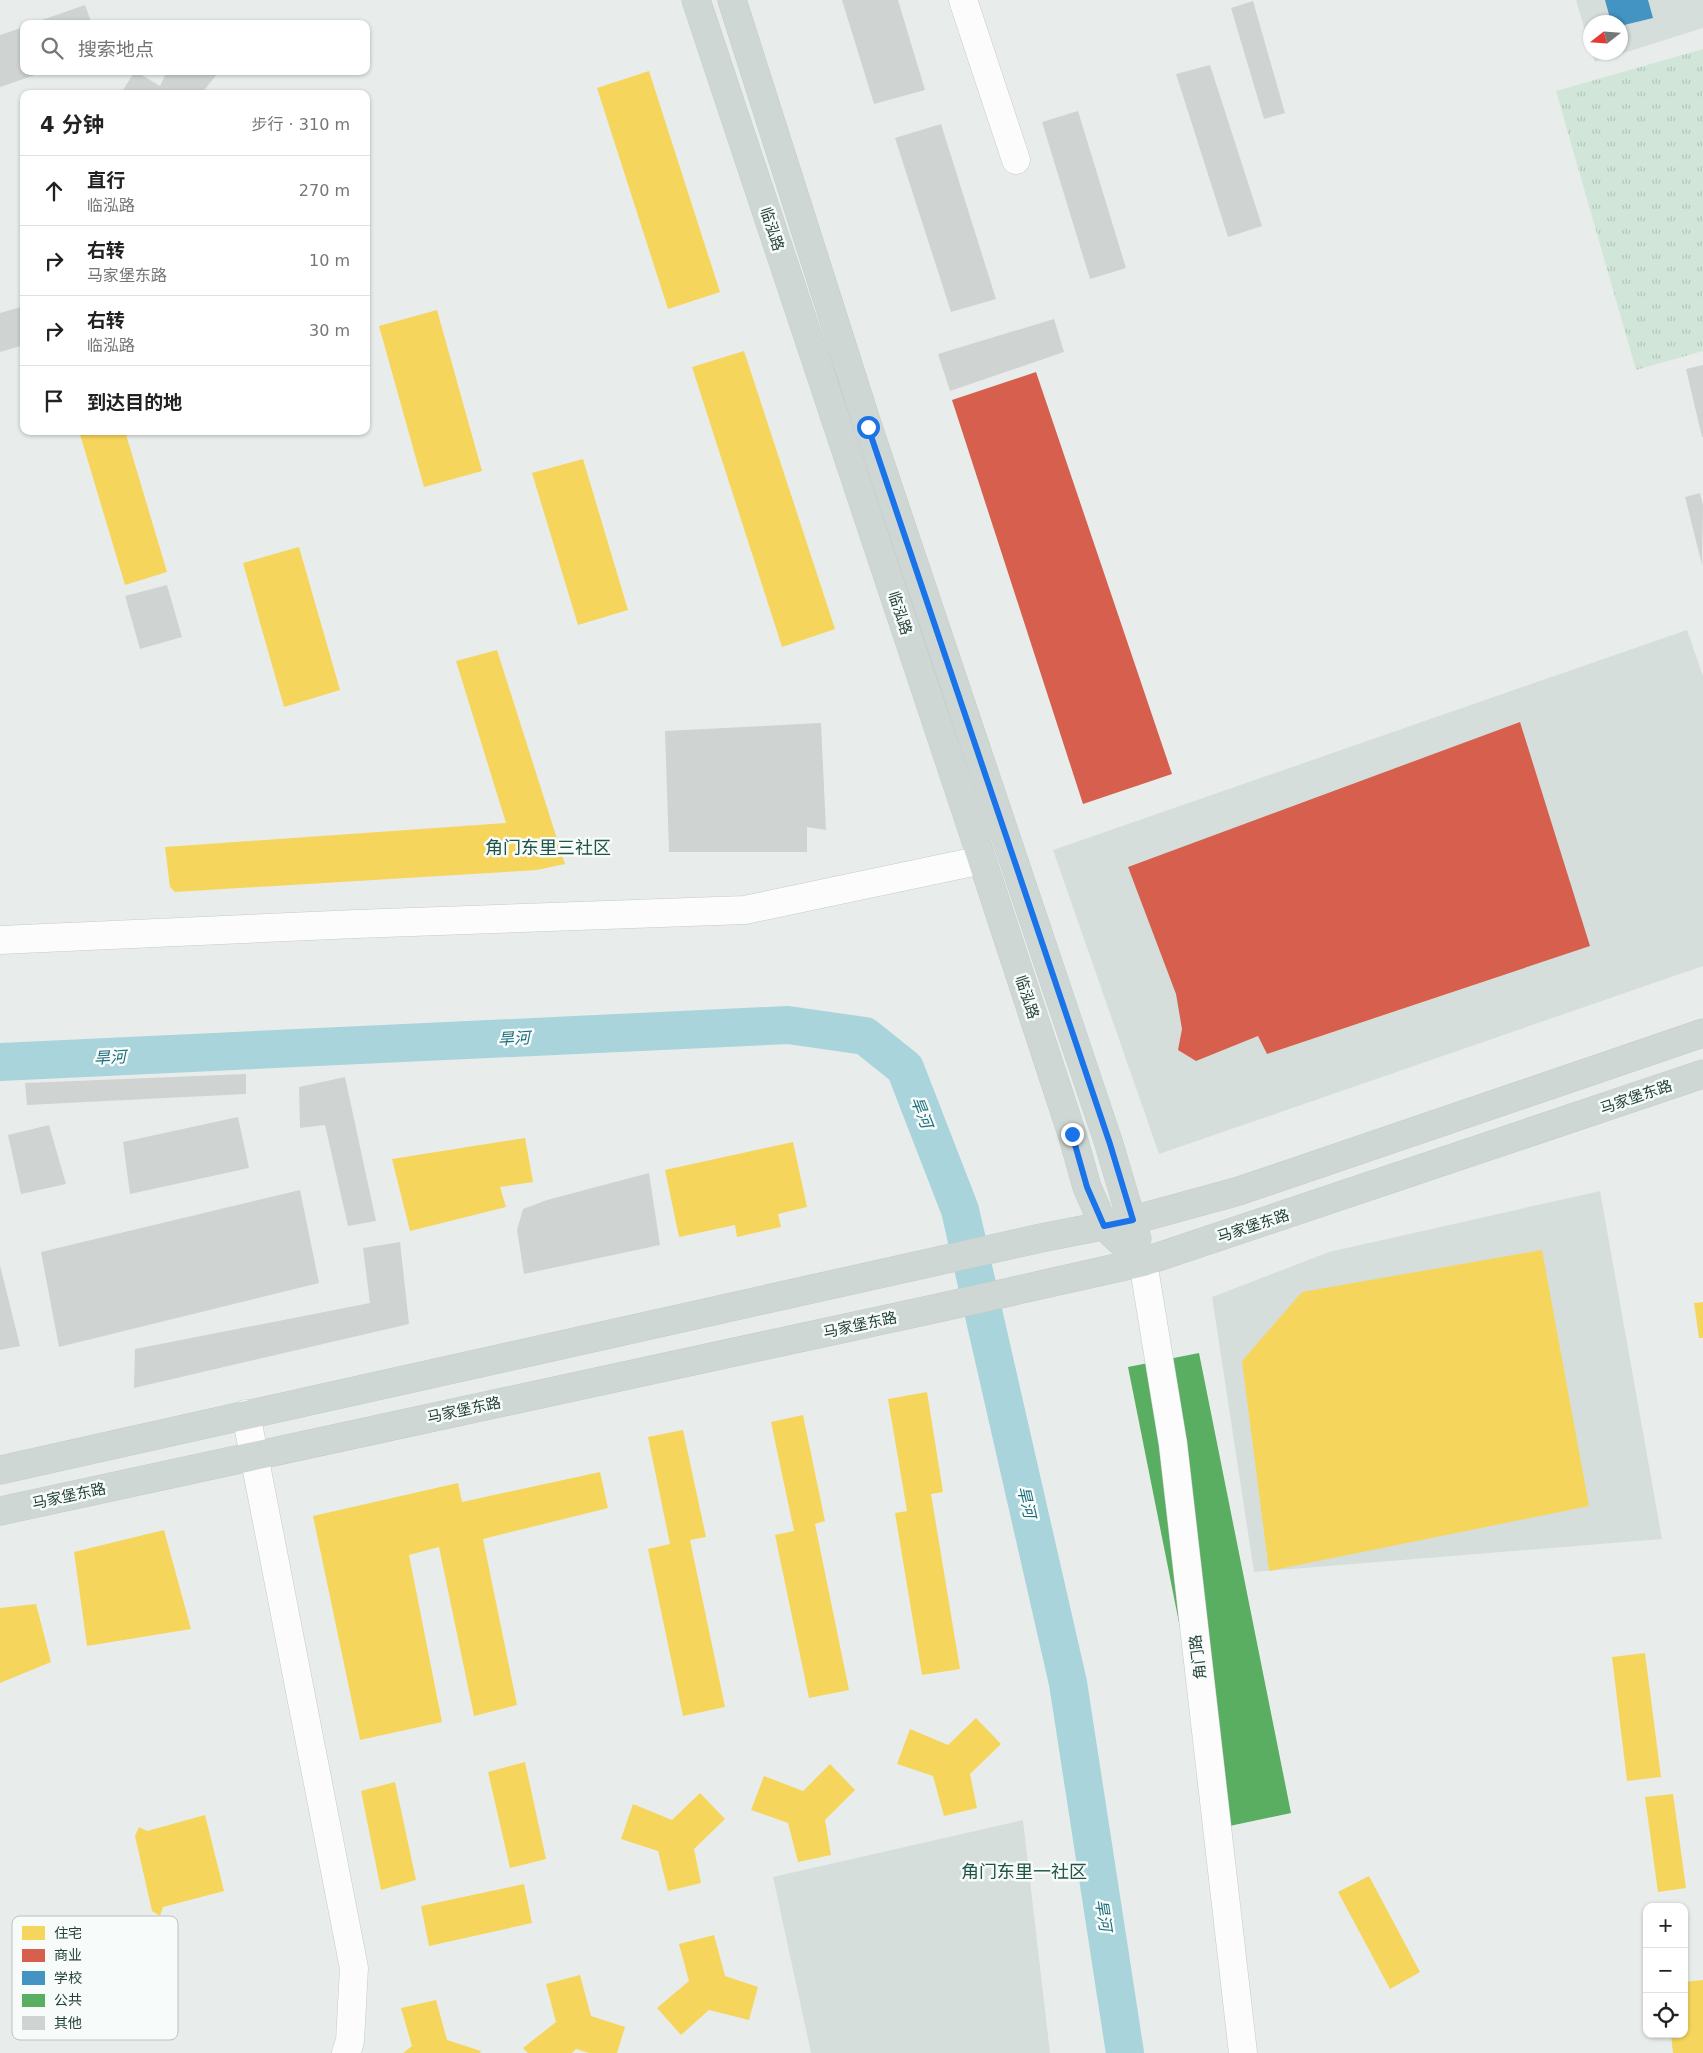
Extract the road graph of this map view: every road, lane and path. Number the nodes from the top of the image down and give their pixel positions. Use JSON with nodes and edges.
{"nodes":[{"id":1,"x":696,"y":0,"type":"edge"},
{"id":2,"x":732,"y":0,"type":"edge"},
{"id":3,"x":963,"y":0,"type":"edge"},
{"id":4,"x":1016,"y":160,"type":"dead end"},
{"id":5,"x":982,"y":860,"type":"junction"},
{"id":6,"x":0,"y":940,"type":"edge"},
{"id":7,"x":1703,"y":1033,"type":"edge"},
{"id":8,"x":1703,"y":1074,"type":"edge"},
{"id":9,"x":1133,"y":1220,"type":"junction"},
{"id":10,"x":1104,"y":1226,"type":"junction"},
{"id":11,"x":1143,"y":1262,"type":"junction"},
{"id":12,"x":246,"y":1414,"type":"junction"},
{"id":13,"x":254,"y":1455,"type":"junction"},
{"id":14,"x":0,"y":1470,"type":"edge"},
{"id":15,"x":0,"y":1511,"type":"edge"},
{"id":16,"x":346,"y":2053,"type":"edge"},
{"id":17,"x":1243,"y":2053,"type":"edge"}],
"edges":[{"from":1,"to":5,"type":"main road","name":"临泓路"},
{"from":2,"to":9,"type":"main road","name":"临泓路"},
{"from":3,"to":4,"type":"street"},
{"from":5,"to":6,"type":"street"},
{"from":5,"to":10,"type":"main road","name":"临泓路"},
{"from":7,"to":9,"type":"main road"},
{"from":8,"to":11,"type":"main road","name":"马家堡东路"},
{"from":9,"to":10,"type":"main road"},
{"from":9,"to":11,"type":"main road","name":"临泓路"},
{"from":10,"to":11,"type":"main road"},
{"from":10,"to":12,"type":"main road"},
{"from":11,"to":13,"type":"main road","name":"马家堡东路"},
{"from":11,"to":17,"type":"street","name":"角门路"},
{"from":12,"to":13,"type":"street"},
{"from":12,"to":14,"type":"main road"},
{"from":13,"to":15,"type":"main road","name":"马家堡东路"},
{"from":13,"to":16,"type":"street"}]}
